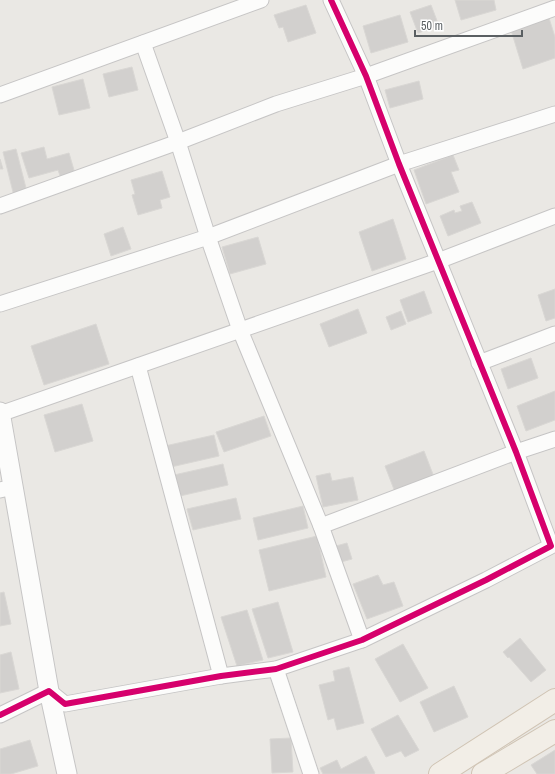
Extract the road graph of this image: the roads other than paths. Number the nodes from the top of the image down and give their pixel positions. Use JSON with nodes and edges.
{"nodes":[{"id":1,"x":261,"y":0,"type":"edge"},
{"id":2,"x":331,"y":0,"type":"edge"},
{"id":3,"x":555,"y":8,"type":"edge"},
{"id":4,"x":143,"y":44,"type":"junction"},
{"id":5,"x":366,"y":76,"type":"junction"},
{"id":6,"x":0,"y":95,"type":"edge"},
{"id":7,"x":555,"y":114,"type":"edge"},
{"id":8,"x":178,"y":142,"type":"junction"},
{"id":9,"x":399,"y":164,"type":"junction"},
{"id":10,"x":0,"y":206,"type":"edge"},
{"id":11,"x":555,"y":216,"type":"edge"},
{"id":12,"x":208,"y":237,"type":"junction"},
{"id":13,"x":438,"y":261,"type":"junction"},
{"id":14,"x":0,"y":304,"type":"edge"},
{"id":15,"x":240,"y":330,"type":"junction"},
{"id":16,"x":555,"y":334,"type":"edge"},
{"id":17,"x":479,"y":362,"type":"junction"},
{"id":18,"x":138,"y":366,"type":"junction"},
{"id":19,"x":0,"y":413,"type":"edge"},
{"id":20,"x":555,"y":439,"type":"edge"},
{"id":21,"x":516,"y":452,"type":"junction"},
{"id":22,"x":7,"y":489,"type":"edge"},
{"id":23,"x":321,"y":526,"type":"junction"},
{"id":24,"x":553,"y":545,"type":"edge"},
{"id":25,"x":362,"y":640,"type":"junction"},
{"id":26,"x":276,"y":669,"type":"junction"},
{"id":27,"x":221,"y":676,"type":"junction"},
{"id":28,"x":49,"y":691,"type":"junction"},
{"id":29,"x":555,"y":700,"type":"edge"},
{"id":30,"x":0,"y":715,"type":"edge"},
{"id":31,"x":555,"y":731,"type":"edge"},
{"id":32,"x":67,"y":774,"type":"edge"},
{"id":33,"x":311,"y":774,"type":"edge"},
{"id":34,"x":440,"y":774,"type":"edge"},
{"id":35,"x":483,"y":774,"type":"edge"}],
"edges":[{"from":1,"to":4,"type":"street"},
{"from":2,"to":5,"type":"street"},
{"from":3,"to":5,"type":"street"},
{"from":4,"to":6,"type":"street"},
{"from":4,"to":8,"type":"street"},
{"from":5,"to":8,"type":"street"},
{"from":5,"to":9,"type":"street"},
{"from":7,"to":9,"type":"street"},
{"from":8,"to":10,"type":"street"},
{"from":8,"to":12,"type":"street"},
{"from":9,"to":12,"type":"street"},
{"from":9,"to":13,"type":"street"},
{"from":11,"to":13,"type":"street"},
{"from":12,"to":14,"type":"street"},
{"from":12,"to":15,"type":"street"},
{"from":13,"to":15,"type":"street"},
{"from":13,"to":17,"type":"street"},
{"from":15,"to":18,"type":"street"},
{"from":15,"to":23,"type":"street"},
{"from":16,"to":17,"type":"street"},
{"from":17,"to":21,"type":"street"},
{"from":18,"to":19,"type":"street"},
{"from":18,"to":27,"type":"street"},
{"from":19,"to":22,"type":"street"},
{"from":20,"to":21,"type":"street"},
{"from":21,"to":23,"type":"street"},
{"from":21,"to":24,"type":"street"},
{"from":22,"to":28,"type":"street"},
{"from":23,"to":25,"type":"street"},
{"from":24,"to":25,"type":"street"},
{"from":25,"to":26,"type":"street"},
{"from":26,"to":27,"type":"street"},
{"from":26,"to":33,"type":"street"},
{"from":27,"to":28,"type":"street"},
{"from":28,"to":30,"type":"street"},
{"from":28,"to":32,"type":"street"},
{"from":29,"to":34,"type":"main road"},
{"from":31,"to":35,"type":"main road"}]}
